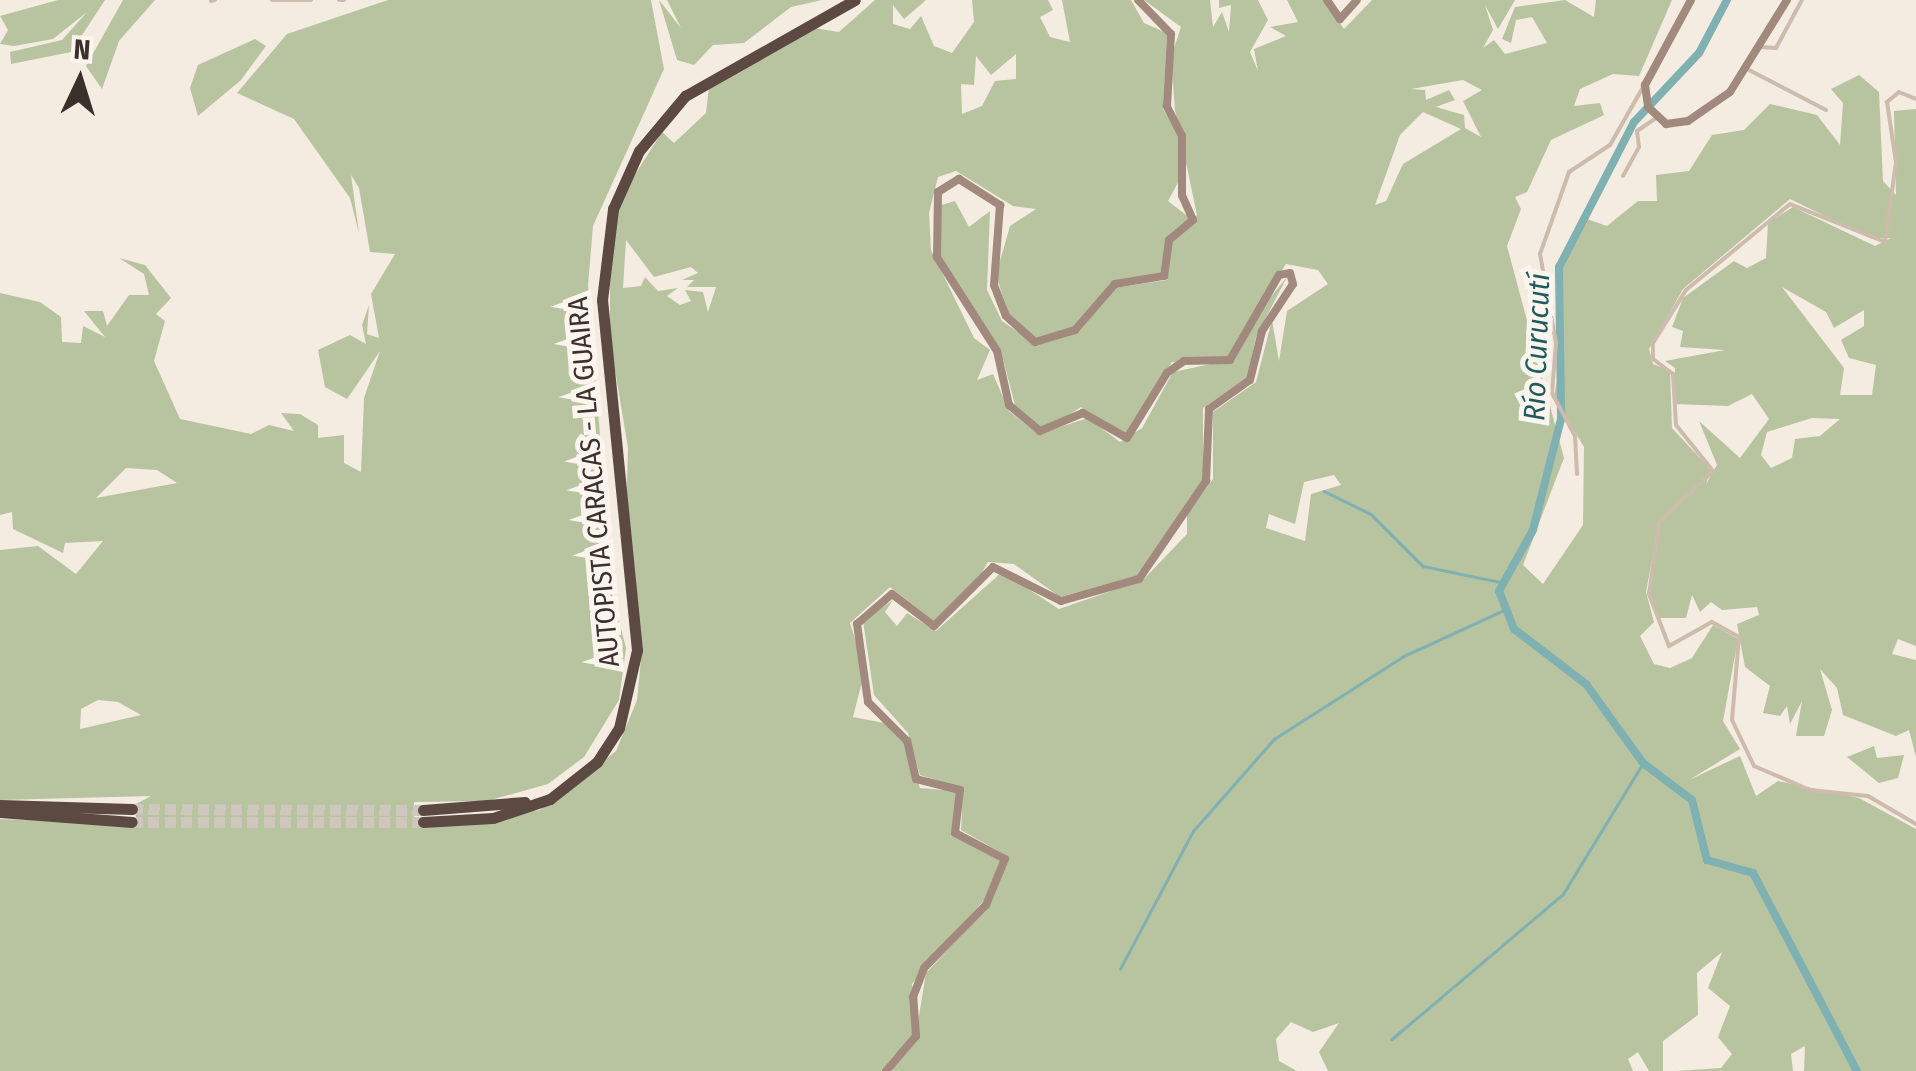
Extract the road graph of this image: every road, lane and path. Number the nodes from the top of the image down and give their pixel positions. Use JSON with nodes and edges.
{"nodes":[{"id":1,"x":272,"y":0,"type":"edge"},
{"id":2,"x":311,"y":0,"type":"edge"},
{"id":3,"x":842,"y":0,"type":"edge"},
{"id":4,"x":855,"y":0,"type":"edge"},
{"id":5,"x":1138,"y":0,"type":"edge"},
{"id":6,"x":1327,"y":0,"type":"edge"},
{"id":7,"x":1357,"y":0,"type":"edge"},
{"id":8,"x":1691,"y":0,"type":"edge"},
{"id":9,"x":1787,"y":0,"type":"edge"},
{"id":10,"x":1802,"y":0,"type":"edge"},
{"id":11,"x":1760,"y":47,"type":"junction"},
{"id":12,"x":1747,"y":69,"type":"junction"},
{"id":13,"x":1645,"y":90,"type":"junction"},
{"id":14,"x":1916,"y":99,"type":"edge"},
{"id":15,"x":1826,"y":110,"type":"dead end"},
{"id":16,"x":1653,"y":114,"type":"junction"},
{"id":17,"x":1622,"y":176,"type":"dead end"},
{"id":18,"x":1577,"y":474,"type":"dead end"},
{"id":19,"x":0,"y":809,"type":"edge"},
{"id":20,"x":132,"y":815,"type":"tunnel mouth"},
{"id":21,"x":1916,"y":824,"type":"edge"},
{"id":22,"x":886,"y":1071,"type":"edge"}],
"edges":[{"from":1,"to":2,"type":"street"},
{"from":3,"to":4,"type":"highway","name":"AUTOPISTA CARACAS - LA GUAIRA"},
{"from":5,"to":22,"type":"main road"},
{"from":6,"to":7,"type":"main road"},
{"from":8,"to":13,"type":"main road"},
{"from":9,"to":11,"type":"main road"},
{"from":10,"to":11,"type":"street"},
{"from":11,"to":12,"type":"main road"},
{"from":12,"to":15,"type":"street"},
{"from":12,"to":16,"type":"main road"},
{"from":13,"to":16,"type":"main road"},
{"from":13,"to":18,"type":"street"},
{"from":14,"to":21,"type":"street"},
{"from":16,"to":17,"type":"street"},
{"from":19,"to":20,"type":"highway"}]}
